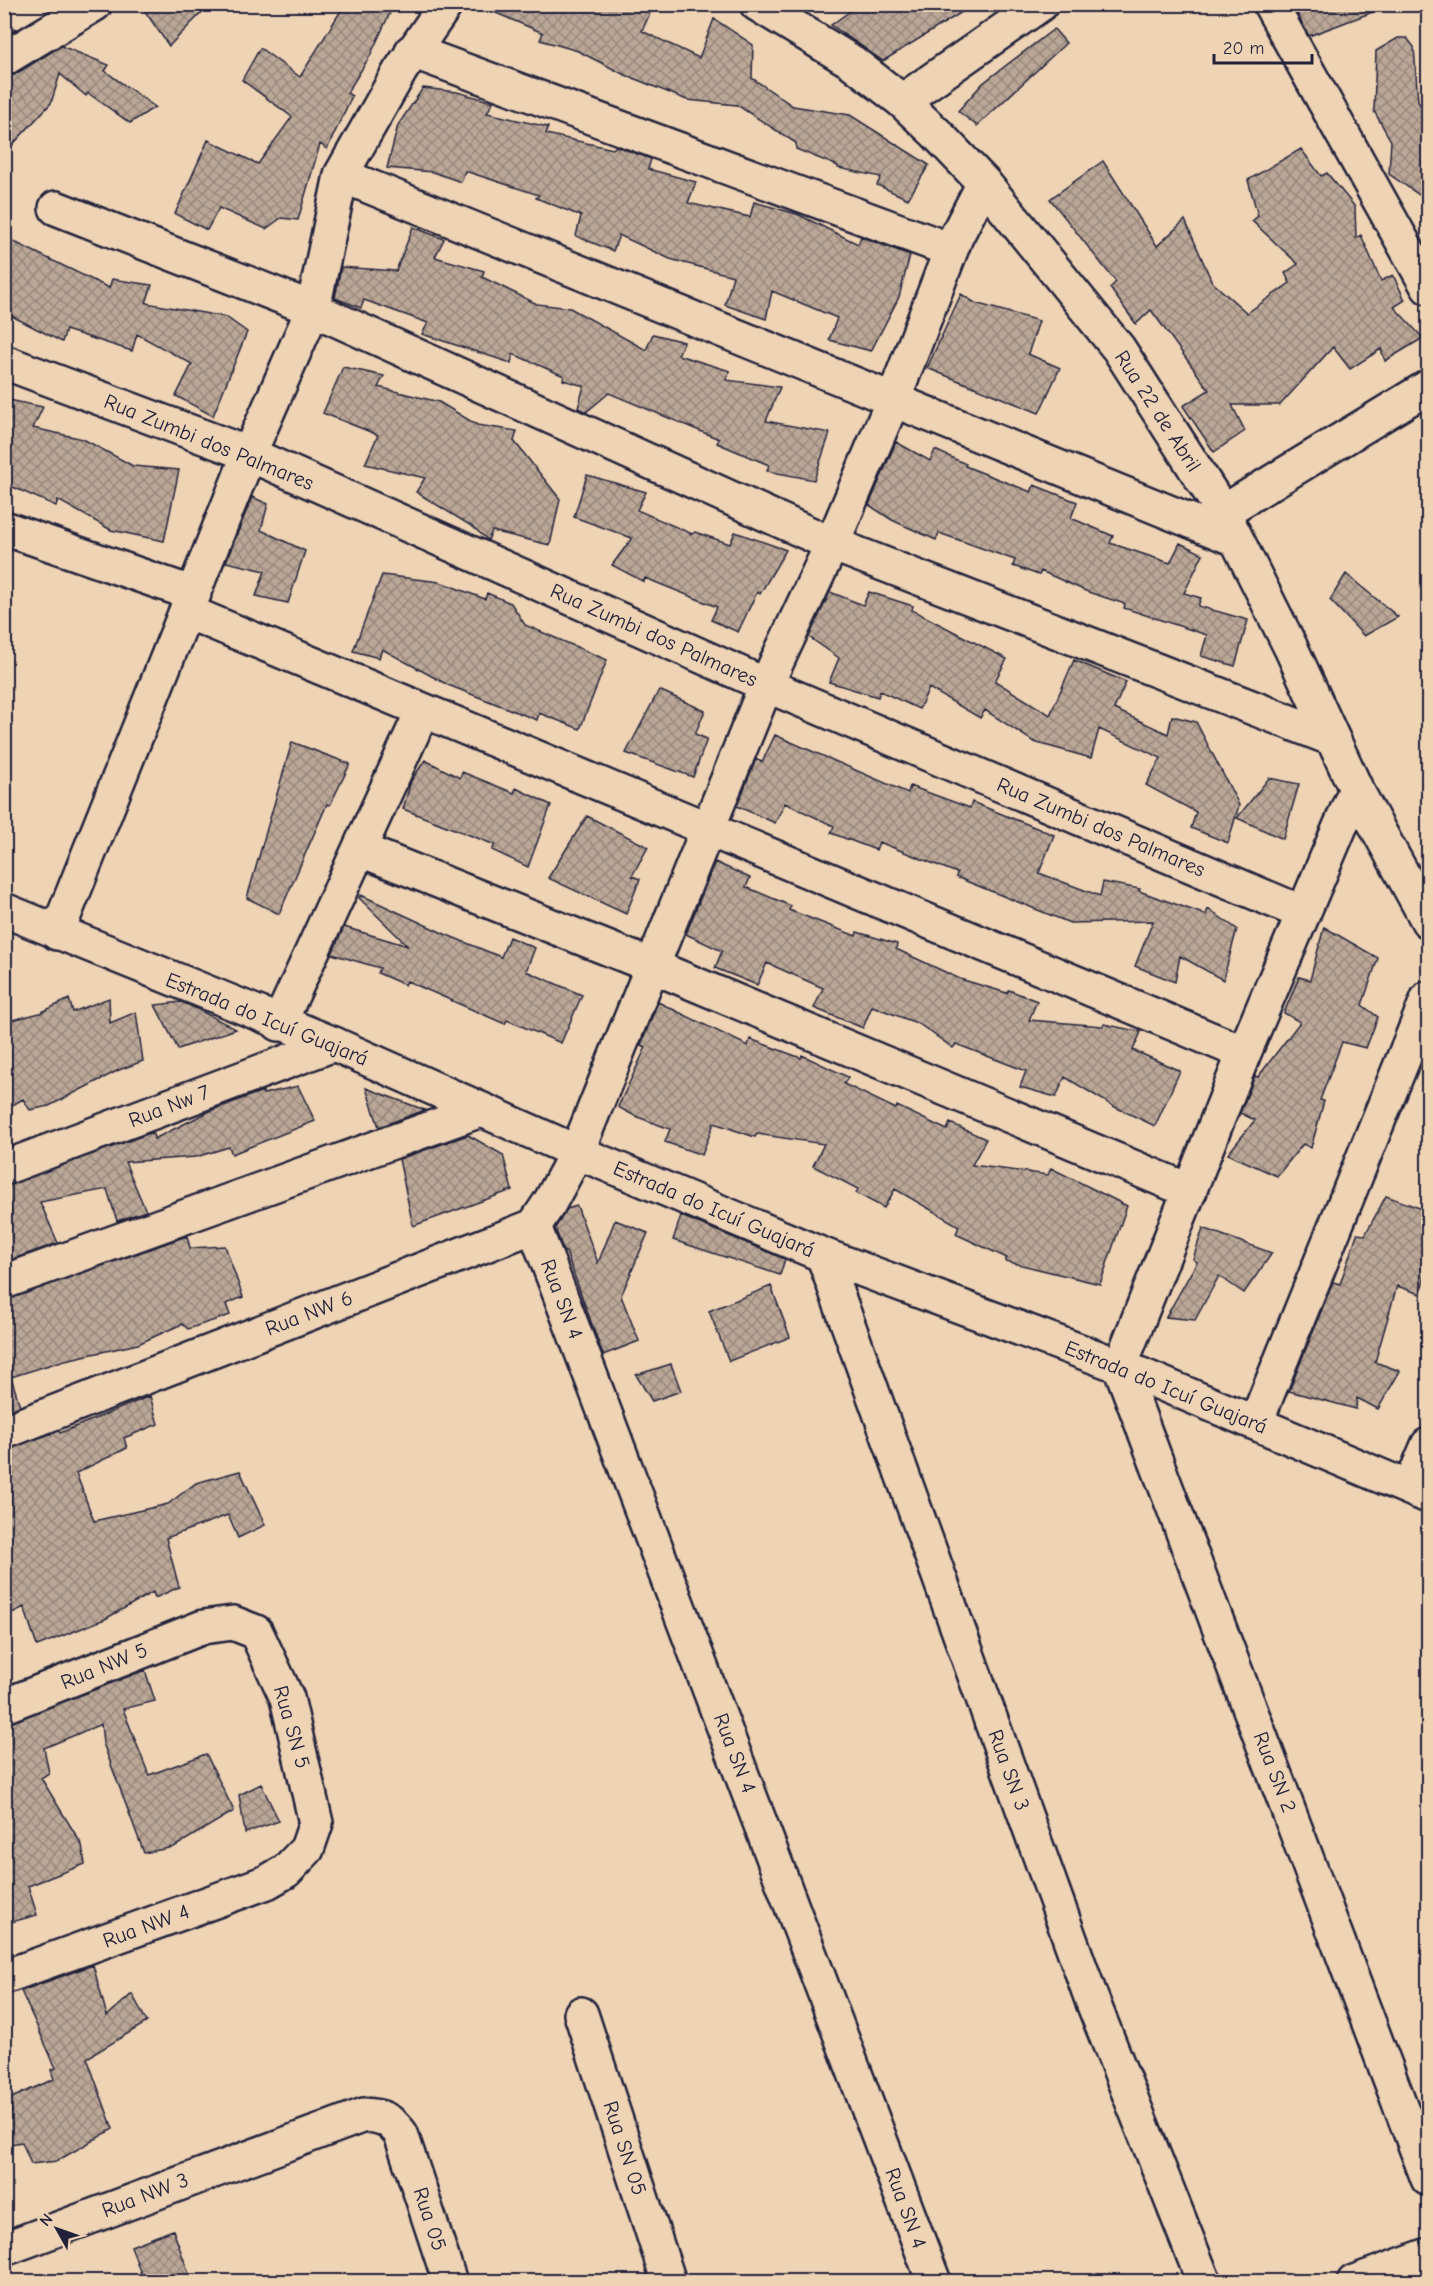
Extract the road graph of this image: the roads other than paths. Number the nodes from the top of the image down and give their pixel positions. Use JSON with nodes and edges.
{"nodes":[{"id":1,"x":95,"y":4,"type":"edge"},
{"id":2,"x":446,"y":4,"type":"edge"},
{"id":3,"x":757,"y":4,"type":"edge"},
{"id":4,"x":1041,"y":4,"type":"edge"},
{"id":5,"x":1270,"y":4,"type":"edge"},
{"id":6,"x":412,"y":51,"type":"junction"},
{"id":7,"x":4,"y":59,"type":"edge"},
{"id":8,"x":902,"y":101,"type":"junction"},
{"id":9,"x":341,"y":175,"type":"junction"},
{"id":10,"x":984,"y":183,"type":"junction"},
{"id":11,"x":57,"y":208,"type":"dead end"},
{"id":12,"x":951,"y":250,"type":"junction"},
{"id":13,"x":1428,"y":287,"type":"edge"},
{"id":14,"x":312,"y":309,"type":"junction"},
{"id":15,"x":4,"y":362,"type":"edge"},
{"id":16,"x":1428,"y":387,"type":"edge"},
{"id":17,"x":894,"y":398,"type":"junction"},
{"id":18,"x":249,"y":454,"type":"junction"},
{"id":19,"x":1229,"y":525,"type":"junction"},
{"id":20,"x":4,"y":528,"type":"edge"},
{"id":21,"x":832,"y":544,"type":"junction"},
{"id":22,"x":191,"y":603,"type":"junction"},
{"id":23,"x":766,"y":685,"type":"junction"},
{"id":24,"x":423,"y":710,"type":"junction"},
{"id":25,"x":1333,"y":739,"type":"junction"},
{"id":26,"x":1356,"y":789,"type":"junction"},
{"id":27,"x":708,"y":829,"type":"junction"},
{"id":28,"x":361,"y":850,"type":"junction"},
{"id":29,"x":4,"y":910,"type":"edge"},
{"id":30,"x":1303,"y":913,"type":"junction"},
{"id":31,"x":1428,"y":921,"type":"edge"},
{"id":32,"x":57,"y":933,"type":"junction"},
{"id":33,"x":652,"y":966,"type":"junction"},
{"id":34,"x":1428,"y":998,"type":"edge"},
{"id":35,"x":279,"y":1024,"type":"junction"},
{"id":36,"x":334,"y":1044,"type":"junction"},
{"id":37,"x":1244,"y":1053,"type":"junction"},
{"id":38,"x":481,"y":1110,"type":"junction"},
{"id":39,"x":578,"y":1152,"type":"junction"},
{"id":40,"x":4,"y":1168,"type":"edge"},
{"id":41,"x":1190,"y":1191,"type":"junction"},
{"id":42,"x":534,"y":1226,"type":"junction"},
{"id":43,"x":823,"y":1255,"type":"junction"},
{"id":44,"x":4,"y":1282,"type":"edge"},
{"id":45,"x":1120,"y":1366,"type":"junction"},
{"id":46,"x":1256,"y":1422,"type":"junction"},
{"id":47,"x":4,"y":1432,"type":"edge"},
{"id":48,"x":1428,"y":1445,"type":"edge"},
{"id":49,"x":1419,"y":1492,"type":"edge"},
{"id":50,"x":203,"y":1627,"type":"joint"},
{"id":51,"x":4,"y":1706,"type":"edge"},
{"id":52,"x":286,"y":1872,"type":"joint"},
{"id":53,"x":4,"y":1977,"type":"edge"},
{"id":54,"x":581,"y":2014,"type":"dead end"},
{"id":55,"x":409,"y":2157,"type":"joint"},
{"id":56,"x":1428,"y":2179,"type":"edge"},
{"id":57,"x":4,"y":2249,"type":"edge"},
{"id":58,"x":1428,"y":2255,"type":"edge"},
{"id":59,"x":450,"y":2282,"type":"edge"},
{"id":60,"x":669,"y":2282,"type":"edge"},
{"id":61,"x":934,"y":2282,"type":"edge"},
{"id":62,"x":1204,"y":2282,"type":"edge"},
{"id":63,"x":1354,"y":2282,"type":"edge"}],
"edges":[{"from":1,"to":7,"type":"street"},
{"from":2,"to":6,"type":"street"},
{"from":3,"to":8,"type":"street","name":"Rua 22 de Abril"},
{"from":4,"to":8,"type":"street"},
{"from":5,"to":13,"type":"street"},
{"from":6,"to":9,"type":"street"},
{"from":6,"to":12,"type":"street"},
{"from":8,"to":10,"type":"street","name":"Rua 22 de Abril"},
{"from":9,"to":14,"type":"street"},
{"from":9,"to":17,"type":"street"},
{"from":10,"to":12,"type":"street"},
{"from":10,"to":19,"type":"street","name":"Rua 22 de Abril"},
{"from":11,"to":14,"type":"street"},
{"from":12,"to":17,"type":"street"},
{"from":14,"to":18,"type":"street"},
{"from":14,"to":21,"type":"street"},
{"from":15,"to":18,"type":"street","name":"Rua Zumbi dos Palmares"},
{"from":16,"to":19,"type":"street"},
{"from":17,"to":19,"type":"street"},
{"from":17,"to":21,"type":"street"},
{"from":18,"to":22,"type":"street"},
{"from":18,"to":23,"type":"street","name":"Rua Zumbi dos Palmares"},
{"from":19,"to":25,"type":"street","name":"Rua 22 de Abril"},
{"from":20,"to":22,"type":"street"},
{"from":21,"to":23,"type":"street"},
{"from":21,"to":25,"type":"street"},
{"from":22,"to":24,"type":"street"},
{"from":22,"to":32,"type":"street"},
{"from":23,"to":27,"type":"street"},
{"from":23,"to":30,"type":"street","name":"Rua Zumbi dos Palmares"},
{"from":24,"to":27,"type":"street"},
{"from":24,"to":28,"type":"street"},
{"from":25,"to":26,"type":"street","name":"Rua 22 de Abril"},
{"from":26,"to":30,"type":"street"},
{"from":26,"to":31,"type":"street","name":"Rua 22 de Abril"},
{"from":27,"to":33,"type":"street"},
{"from":27,"to":37,"type":"street"},
{"from":28,"to":33,"type":"street"},
{"from":28,"to":35,"type":"street"},
{"from":29,"to":32,"type":"street","name":"Estrada do Icuí Guajará"},
{"from":30,"to":37,"type":"street"},
{"from":32,"to":35,"type":"street","name":"Estrada do Icuí Guajará"},
{"from":33,"to":39,"type":"street"},
{"from":33,"to":41,"type":"street"},
{"from":34,"to":46,"type":"street"},
{"from":35,"to":36,"type":"street","name":"Estrada do Icuí Guajará"},
{"from":36,"to":38,"type":"street","name":"Estrada do Icuí Guajará"},
{"from":36,"to":40,"type":"street","name":"Rua Nw 7"},
{"from":37,"to":41,"type":"street"},
{"from":38,"to":39,"type":"street","name":"Estrada do Icuí Guajará"},
{"from":38,"to":44,"type":"street"},
{"from":39,"to":42,"type":"street"},
{"from":39,"to":43,"type":"street","name":"Estrada do Icuí Guajará"},
{"from":41,"to":45,"type":"street"},
{"from":42,"to":47,"type":"street","name":"Rua NW 6"},
{"from":42,"to":61,"type":"street","name":"Rua SN 4"},
{"from":43,"to":45,"type":"street","name":"Estrada do Icuí Guajará"},
{"from":43,"to":62,"type":"street","name":"Rua SN 3"},
{"from":45,"to":46,"type":"street","name":"Estrada do Icuí Guajará"},
{"from":45,"to":56,"type":"street","name":"Rua SN 2"},
{"from":46,"to":49,"type":"street","name":"Estrada do Icuí Guajará"},
{"from":48,"to":49,"type":"street"},
{"from":50,"to":51,"type":"street","name":"Rua NW 5"},
{"from":50,"to":52,"type":"street","name":"Rua SN 5"},
{"from":52,"to":53,"type":"street","name":"Rua NW 4"},
{"from":54,"to":60,"type":"street","name":"Rua SN 05"},
{"from":55,"to":57,"type":"street","name":"Rua NW 3"},
{"from":55,"to":59,"type":"street","name":"Rua 05"},
{"from":58,"to":63,"type":"street"}]}
